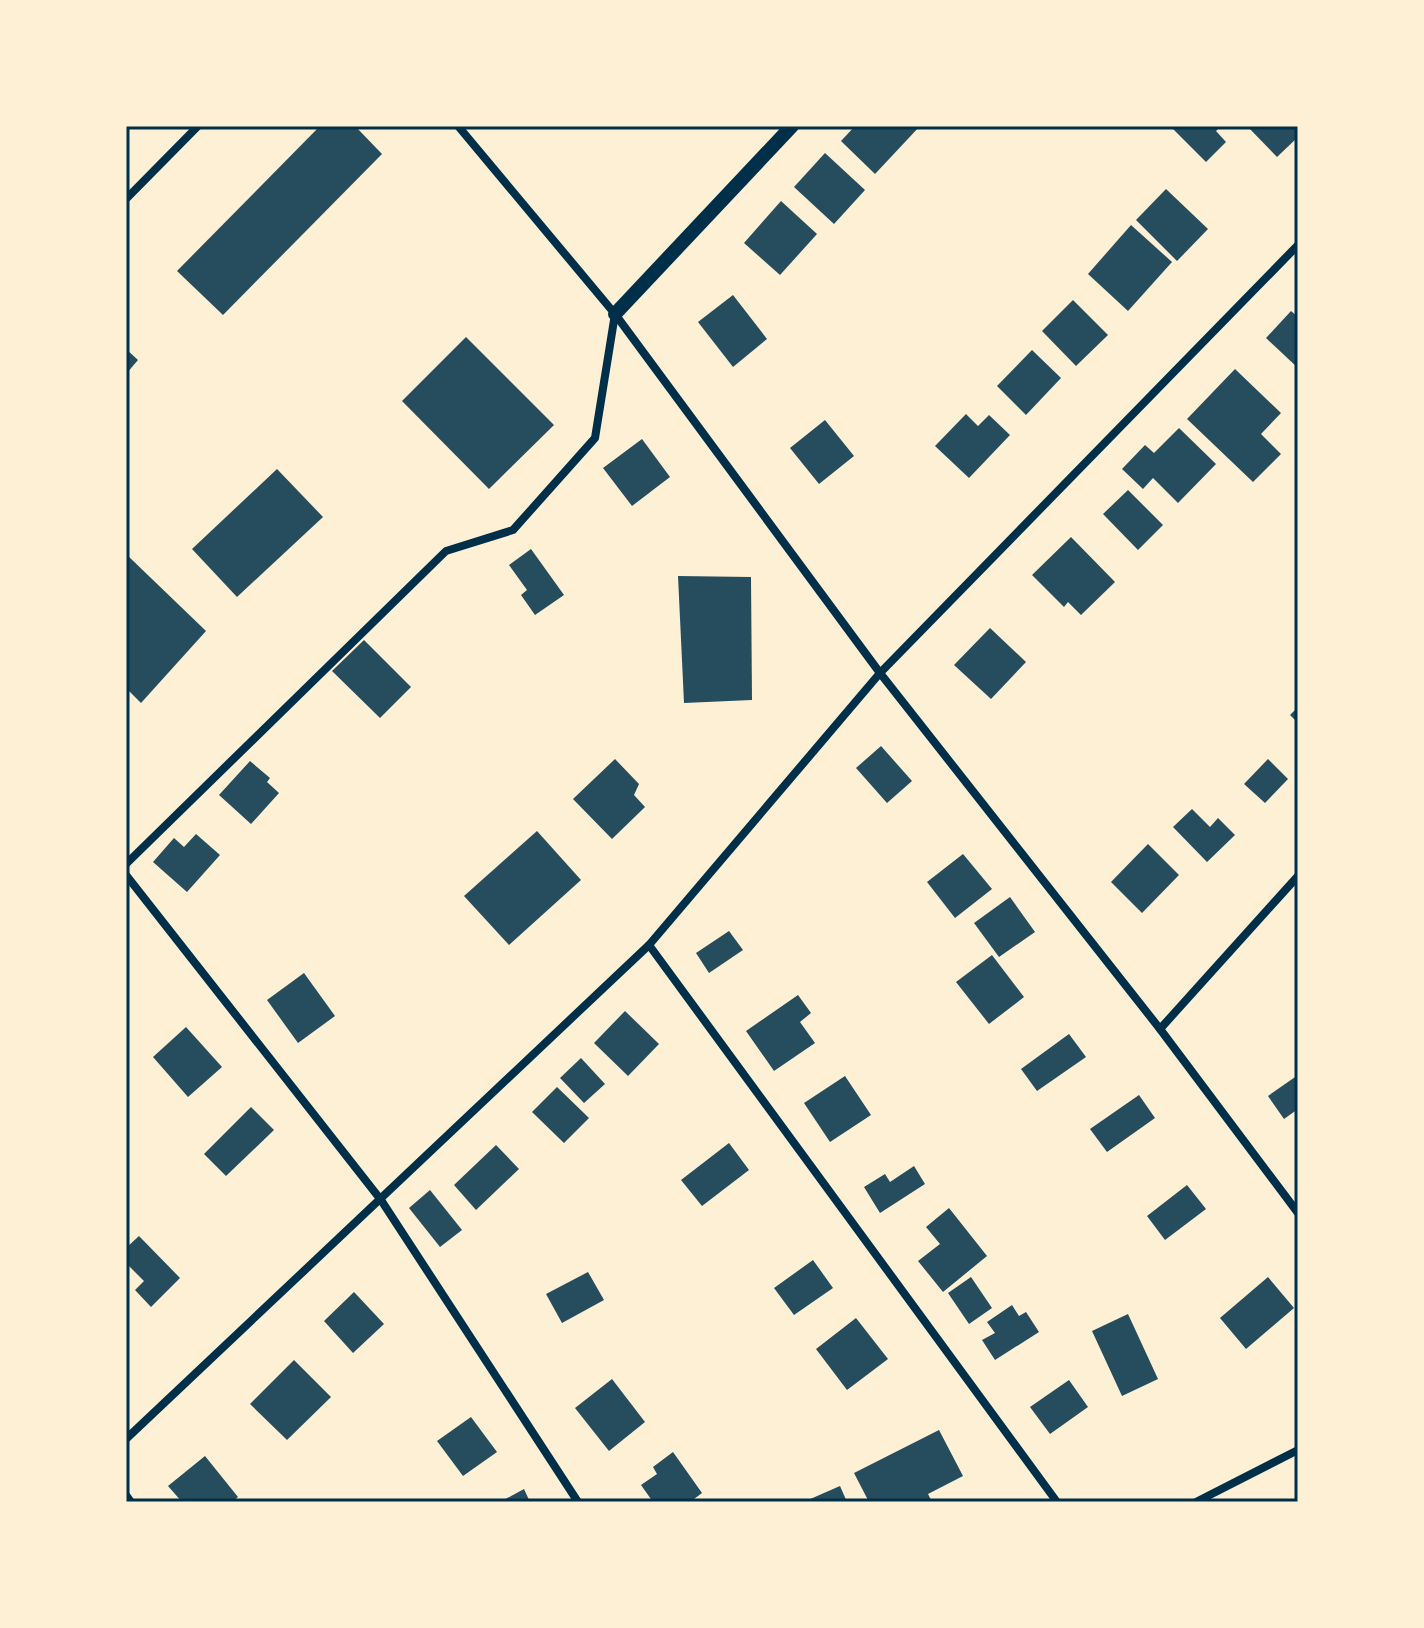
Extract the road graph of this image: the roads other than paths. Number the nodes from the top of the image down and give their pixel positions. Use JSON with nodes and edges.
{"nodes":[{"id":1,"x":198,"y":126,"type":"edge"},
{"id":2,"x":458,"y":126,"type":"edge"},
{"id":3,"x":792,"y":126,"type":"edge"},
{"id":4,"x":126,"y":182,"type":"edge"},
{"id":5,"x":135,"y":191,"type":"junction"},
{"id":6,"x":126,"y":199,"type":"edge"},
{"id":7,"x":1298,"y":245,"type":"edge"},
{"id":8,"x":615,"y":314,"type":"junction"},
{"id":9,"x":880,"y":673,"type":"junction"},
{"id":10,"x":126,"y":864,"type":"edge"},
{"id":11,"x":126,"y":875,"type":"edge"},
{"id":12,"x":1298,"y":876,"type":"edge"},
{"id":13,"x":649,"y":945,"type":"junction"},
{"id":14,"x":1160,"y":1029,"type":"junction"},
{"id":15,"x":381,"y":1200,"type":"junction"},
{"id":16,"x":1298,"y":1213,"type":"edge"},
{"id":17,"x":126,"y":1439,"type":"edge"},
{"id":18,"x":1298,"y":1450,"type":"edge"},
{"id":19,"x":126,"y":1495,"type":"edge"},
{"id":20,"x":131,"y":1502,"type":"edge"},
{"id":21,"x":578,"y":1502,"type":"edge"},
{"id":22,"x":1057,"y":1502,"type":"edge"},
{"id":23,"x":1196,"y":1502,"type":"edge"}],
"edges":[{"from":1,"to":5,"type":"street"},
{"from":2,"to":8,"type":"street"},
{"from":3,"to":8,"type":"street"},
{"from":4,"to":5,"type":"street"},
{"from":5,"to":6,"type":"street"},
{"from":7,"to":9,"type":"street"},
{"from":8,"to":9,"type":"street"},
{"from":8,"to":10,"type":"street"},
{"from":9,"to":13,"type":"street"},
{"from":9,"to":14,"type":"street"},
{"from":11,"to":15,"type":"street"},
{"from":12,"to":14,"type":"street"},
{"from":13,"to":15,"type":"street"},
{"from":13,"to":22,"type":"street"},
{"from":14,"to":16,"type":"street"},
{"from":15,"to":17,"type":"street"},
{"from":15,"to":21,"type":"street"},
{"from":18,"to":23,"type":"street"},
{"from":19,"to":20,"type":"street"}]}
